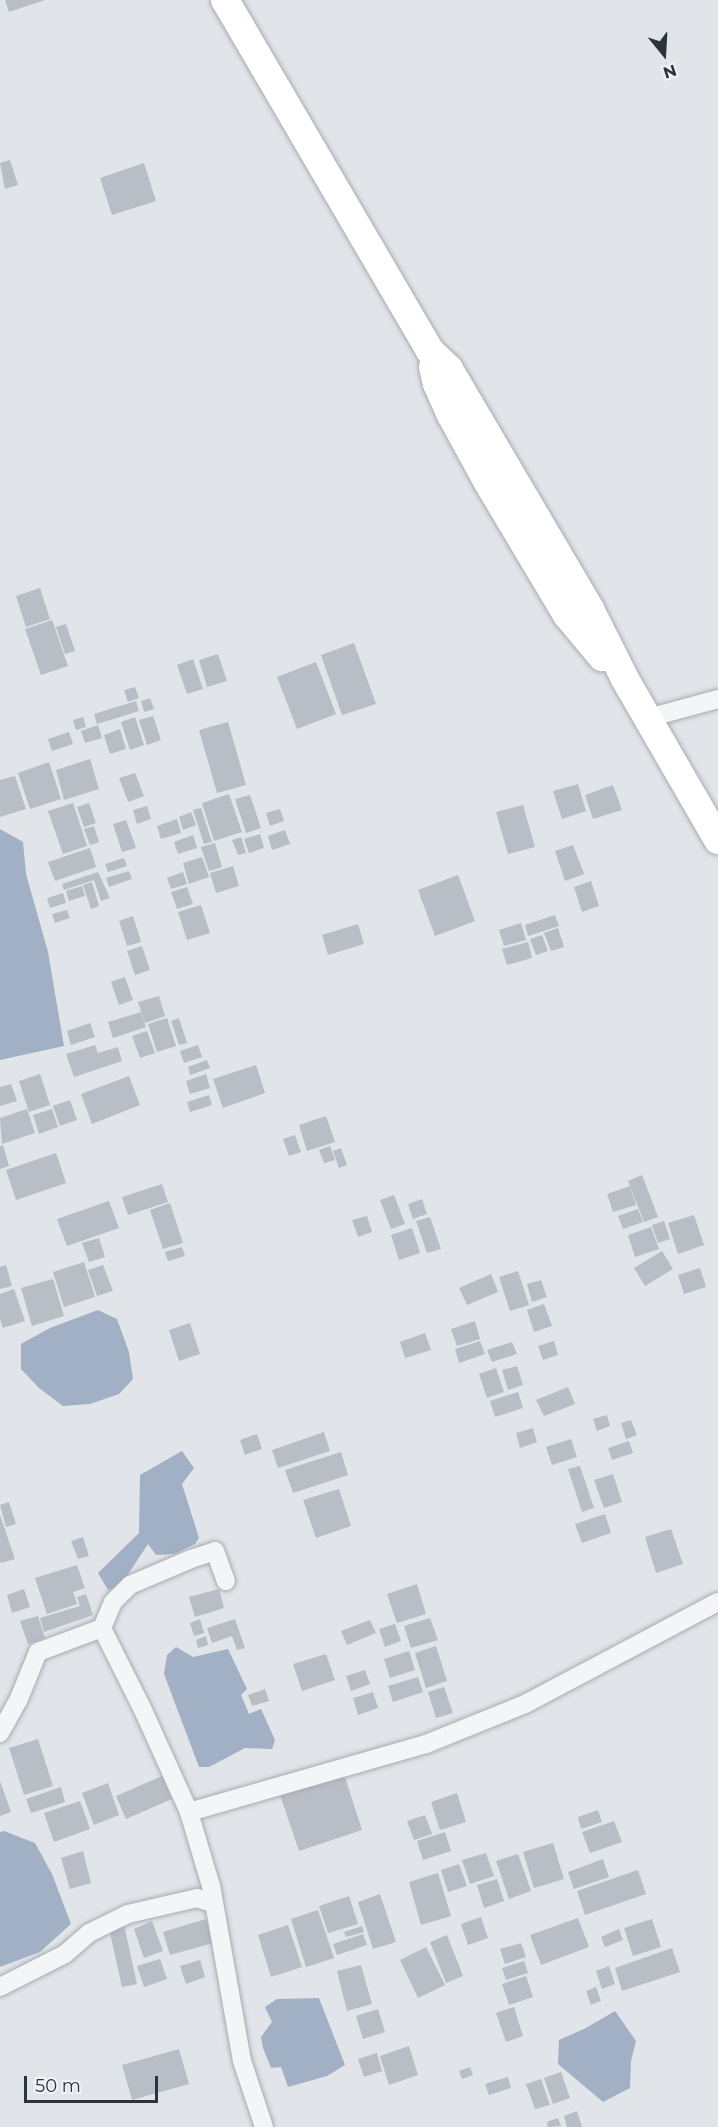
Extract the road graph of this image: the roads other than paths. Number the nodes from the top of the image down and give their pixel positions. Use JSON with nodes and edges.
{"nodes":[{"id":1,"x":225,"y":0,"type":"edge"},
{"id":2,"x":718,"y":699,"type":"edge"},
{"id":3,"x":648,"y":718,"type":"junction"},
{"id":4,"x":718,"y":840,"type":"edge"},
{"id":5,"x":226,"y":1581,"type":"dead end"},
{"id":6,"x":718,"y":1602,"type":"edge"},
{"id":7,"x":102,"y":1628,"type":"junction"},
{"id":8,"x":0,"y":1733,"type":"edge"},
{"id":9,"x":189,"y":1812,"type":"junction"},
{"id":10,"x":214,"y":1904,"type":"junction"},
{"id":11,"x":0,"y":1987,"type":"edge"},
{"id":12,"x":264,"y":2127,"type":"edge"}],
"edges":[{"from":1,"to":3,"type":"main road"},
{"from":2,"to":3,"type":"street"},
{"from":3,"to":4,"type":"main road"},
{"from":5,"to":7,"type":"street"},
{"from":6,"to":9,"type":"street"},
{"from":7,"to":8,"type":"street"},
{"from":7,"to":9,"type":"street"},
{"from":9,"to":10,"type":"street"},
{"from":10,"to":11,"type":"street"},
{"from":10,"to":12,"type":"street"}]}
